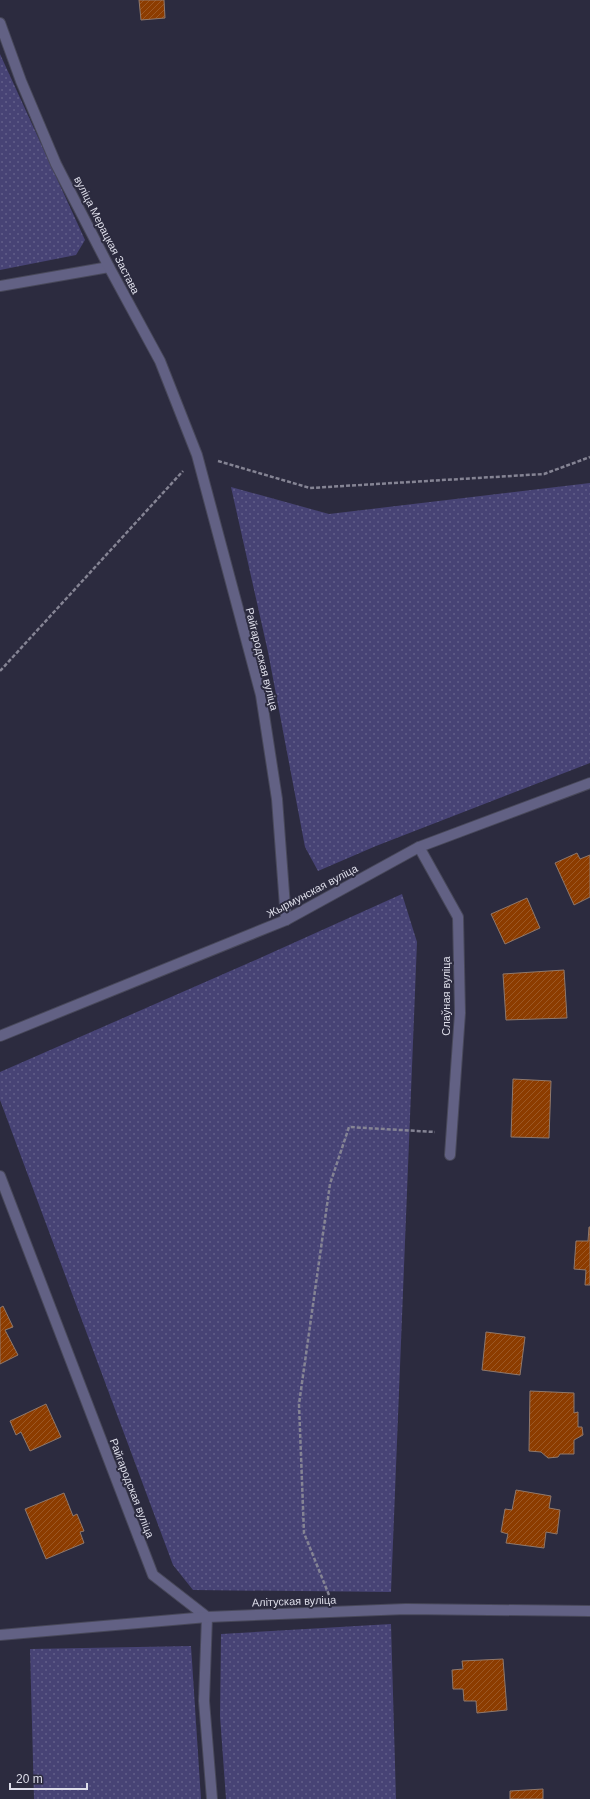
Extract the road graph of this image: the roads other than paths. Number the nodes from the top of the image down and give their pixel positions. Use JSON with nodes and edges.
{"nodes":[{"id":1,"x":0,"y":23,"type":"edge"},
{"id":2,"x":109,"y":267,"type":"junction"},
{"id":3,"x":0,"y":286,"type":"edge"},
{"id":4,"x":197,"y":455,"type":"joint"},
{"id":5,"x":590,"y":783,"type":"edge"},
{"id":6,"x":419,"y":847,"type":"junction"},
{"id":7,"x":286,"y":920,"type":"junction"},
{"id":8,"x":0,"y":1036,"type":"edge"},
{"id":9,"x":450,"y":1155,"type":"dead end"},
{"id":10,"x":0,"y":1176,"type":"edge"},
{"id":11,"x":590,"y":1611,"type":"edge"},
{"id":12,"x":207,"y":1617,"type":"junction"},
{"id":13,"x":0,"y":1635,"type":"edge"},
{"id":14,"x":212,"y":1799,"type":"edge"}],
"edges":[{"from":1,"to":2,"type":"street","name":"вуліца Мерацкая Застава"},
{"from":2,"to":3,"type":"street"},
{"from":2,"to":4,"type":"street","name":"вуліца Мерацкая Застава"},
{"from":4,"to":7,"type":"street","name":"Райгародская вуліца"},
{"from":5,"to":6,"type":"street","name":"Жырмунская вуліца"},
{"from":6,"to":7,"type":"street","name":"Жырмунская вуліца"},
{"from":6,"to":9,"type":"street","name":"Слаўная вуліца"},
{"from":7,"to":8,"type":"street","name":"Жырмунская вуліца"},
{"from":10,"to":12,"type":"street","name":"Райгародская вуліца"},
{"from":11,"to":12,"type":"street","name":"Алітуская вуліца"},
{"from":12,"to":13,"type":"street","name":"Алітуская вуліца"},
{"from":12,"to":14,"type":"street"}]}
